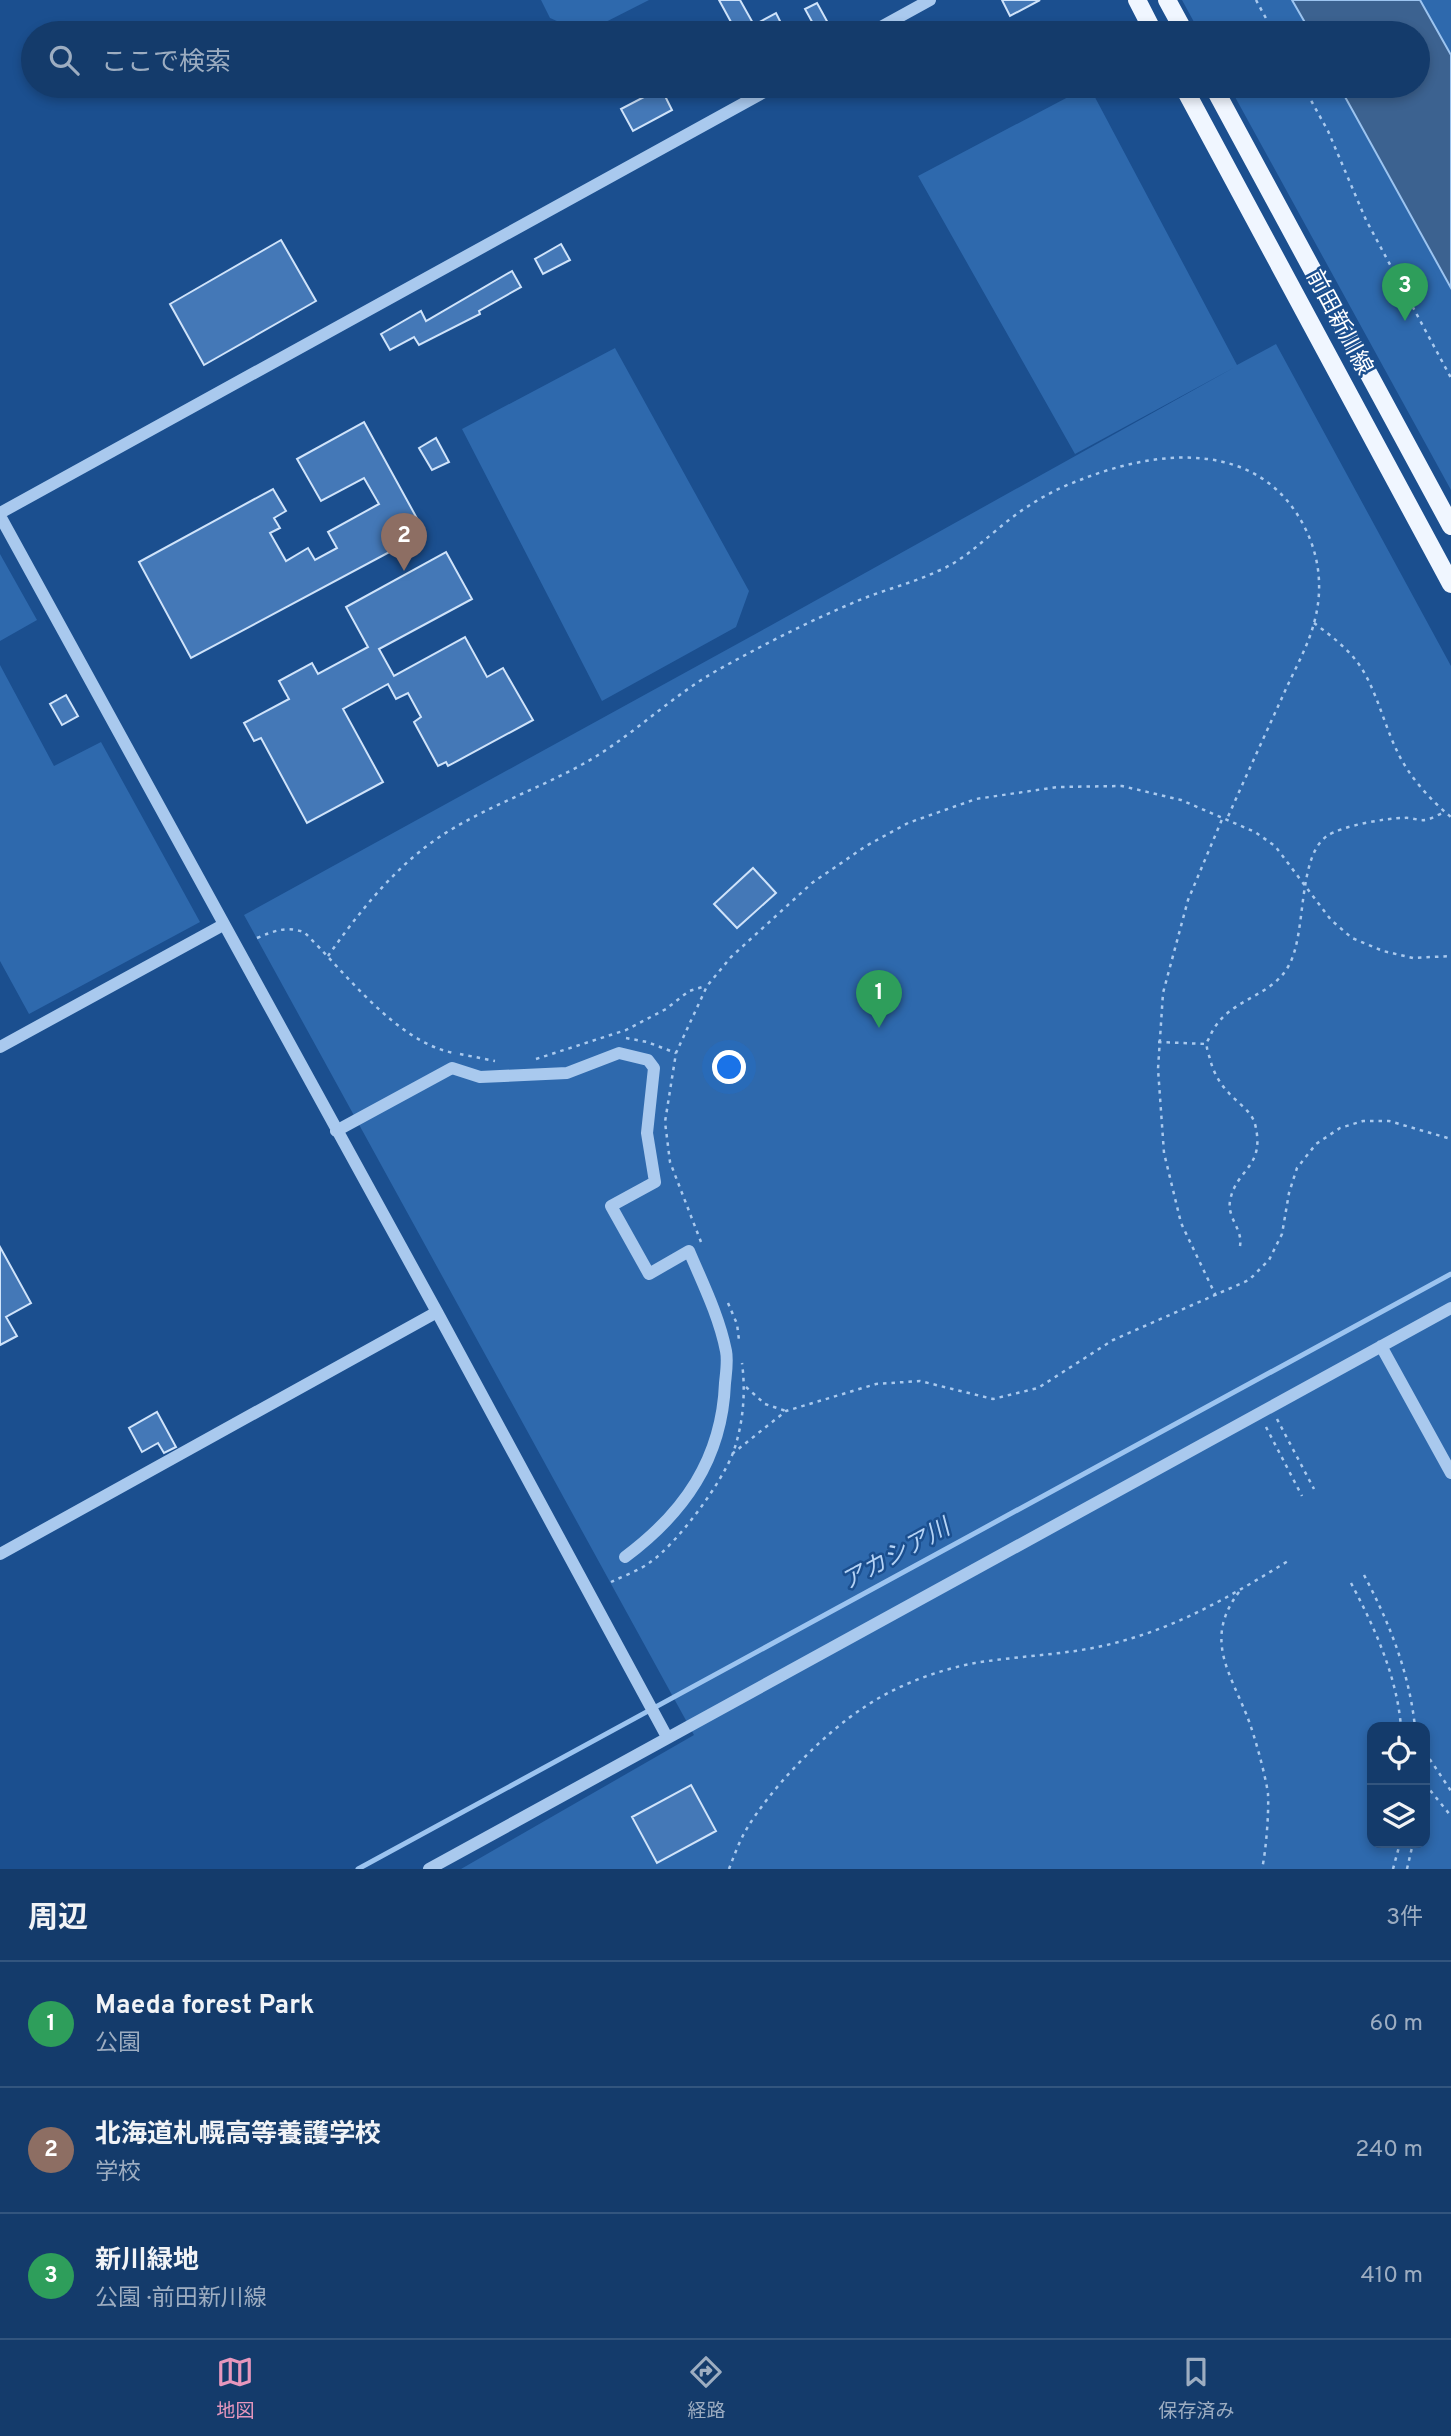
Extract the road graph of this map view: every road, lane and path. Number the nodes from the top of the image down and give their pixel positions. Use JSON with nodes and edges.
{"nodes":[{"id":1,"x":930,"y":0,"type":"edge"},
{"id":2,"x":1137,"y":0,"type":"edge"},
{"id":3,"x":1167,"y":0,"type":"edge"},
{"id":4,"x":1256,"y":0,"type":"edge"},
{"id":5,"x":892,"y":21,"type":"edge"},
{"id":6,"x":1148,"y":21,"type":"edge"},
{"id":7,"x":1178,"y":21,"type":"edge"},
{"id":8,"x":1267,"y":21,"type":"edge"},
{"id":9,"x":753,"y":98,"type":"edge"},
{"id":10,"x":1189,"y":98,"type":"edge"},
{"id":11,"x":1219,"y":98,"type":"edge"},
{"id":12,"x":1310,"y":98,"type":"edge"},
{"id":13,"x":1451,"y":378,"type":"edge"},
{"id":14,"x":0,"y":514,"type":"edge"},
{"id":15,"x":1451,"y":526,"type":"edge"},
{"id":16,"x":1451,"y":584,"type":"edge"},
{"id":17,"x":1314,"y":623,"type":"junction"},
{"id":18,"x":1445,"y":812,"type":"junction"},
{"id":19,"x":1451,"y":817,"type":"edge"},
{"id":20,"x":1225,"y":818,"type":"junction"},
{"id":21,"x":1306,"y":886,"type":"junction"},
{"id":22,"x":223,"y":925,"type":"junction"},
{"id":23,"x":257,"y":938,"type":"dead end"},
{"id":24,"x":328,"y":956,"type":"junction"},
{"id":25,"x":1451,"y":956,"type":"edge"},
{"id":26,"x":707,"y":986,"type":"junction"},
{"id":27,"x":1158,"y":1042,"type":"junction"},
{"id":28,"x":1207,"y":1045,"type":"junction"},
{"id":29,"x":0,"y":1047,"type":"edge"},
{"id":30,"x":498,"y":1061,"type":"dead end"},
{"id":31,"x":530,"y":1061,"type":"dead end"},
{"id":32,"x":336,"y":1131,"type":"junction"},
{"id":33,"x":1451,"y":1139,"type":"edge"},
{"id":34,"x":1240,"y":1246,"type":"dead end"},
{"id":35,"x":704,"y":1249,"type":"dead end"},
{"id":36,"x":1216,"y":1296,"type":"junction"},
{"id":37,"x":726,"y":1299,"type":"dead end"},
{"id":38,"x":1451,"y":1308,"type":"edge"},
{"id":39,"x":437,"y":1311,"type":"junction"},
{"id":40,"x":1381,"y":1346,"type":"junction"},
{"id":41,"x":741,"y":1349,"type":"dead end"},
{"id":42,"x":742,"y":1362,"type":"dead end"},
{"id":43,"x":746,"y":1387,"type":"junction"},
{"id":44,"x":1271,"y":1407,"type":"junction"},
{"id":45,"x":786,"y":1411,"type":"junction"},
{"id":46,"x":1258,"y":1414,"type":"junction"},
{"id":47,"x":1451,"y":1473,"type":"edge"},
{"id":48,"x":1314,"y":1489,"type":"dead end"},
{"id":49,"x":1302,"y":1496,"type":"dead end"},
{"id":50,"x":0,"y":1554,"type":"edge"},
{"id":51,"x":625,"y":1557,"type":"dead end"},
{"id":52,"x":1288,"y":1561,"type":"dead end"},
{"id":53,"x":1364,"y":1576,"type":"dead end"},
{"id":54,"x":1351,"y":1583,"type":"dead end"},
{"id":55,"x":1241,"y":1590,"type":"junction"},
{"id":56,"x":1401,"y":1722,"type":"edge"},
{"id":57,"x":1414,"y":1722,"type":"edge"},
{"id":58,"x":665,"y":1733,"type":"junction"},
{"id":59,"x":1430,"y":1760,"type":"edge"},
{"id":60,"x":1426,"y":1785,"type":"edge"},
{"id":61,"x":1451,"y":1791,"type":"edge"},
{"id":62,"x":1451,"y":1815,"type":"edge"},
{"id":63,"x":1399,"y":1848,"type":"edge"},
{"id":64,"x":1412,"y":1848,"type":"edge"},
{"id":65,"x":429,"y":1869,"type":"edge"},
{"id":66,"x":729,"y":1869,"type":"edge"},
{"id":67,"x":1262,"y":1869,"type":"edge"},
{"id":68,"x":1393,"y":1869,"type":"edge"},
{"id":69,"x":1407,"y":1869,"type":"edge"}],
"edges":[{"from":1,"to":5,"type":"street"},
{"from":2,"to":6,"type":"main road"},
{"from":3,"to":7,"type":"main road"},
{"from":4,"to":8,"type":"path"},
{"from":9,"to":14,"type":"street"},
{"from":10,"to":16,"type":"main road","name":"前田新川線"},
{"from":11,"to":15,"type":"main road","name":"前田新川線"},
{"from":12,"to":13,"type":"path"},
{"from":14,"to":22,"type":"street"},
{"from":17,"to":18,"type":"path"},
{"from":17,"to":20,"type":"path"},
{"from":17,"to":24,"type":"path"},
{"from":18,"to":19,"type":"path"},
{"from":18,"to":21,"type":"path"},
{"from":20,"to":21,"type":"path"},
{"from":20,"to":26,"type":"path"},
{"from":20,"to":27,"type":"path"},
{"from":21,"to":25,"type":"path"},
{"from":21,"to":28,"type":"path"},
{"from":22,"to":29,"type":"street"},
{"from":22,"to":32,"type":"street"},
{"from":23,"to":24,"type":"path"},
{"from":24,"to":30,"type":"path"},
{"from":26,"to":31,"type":"path"},
{"from":26,"to":35,"type":"path"},
{"from":27,"to":28,"type":"path"},
{"from":27,"to":36,"type":"path"},
{"from":28,"to":34,"type":"path"},
{"from":32,"to":39,"type":"street"},
{"from":32,"to":51,"type":"street"},
{"from":33,"to":36,"type":"path"},
{"from":36,"to":45,"type":"path"},
{"from":37,"to":41,"type":"path"},
{"from":38,"to":40,"type":"street"},
{"from":39,"to":50,"type":"street"},
{"from":39,"to":58,"type":"street"},
{"from":40,"to":44,"type":"street"},
{"from":40,"to":47,"type":"street"},
{"from":42,"to":43,"type":"path"},
{"from":43,"to":45,"type":"path"},
{"from":43,"to":45,"type":"path"},
{"from":44,"to":46,"type":"street"},
{"from":44,"to":48,"type":"path"},
{"from":46,"to":49,"type":"path"},
{"from":46,"to":58,"type":"street"},
{"from":52,"to":55,"type":"path"},
{"from":53,"to":57,"type":"path"},
{"from":54,"to":56,"type":"path"},
{"from":55,"to":66,"type":"path"},
{"from":55,"to":67,"type":"path"},
{"from":58,"to":65,"type":"street"},
{"from":59,"to":61,"type":"path"},
{"from":60,"to":62,"type":"path"},
{"from":63,"to":68,"type":"path"},
{"from":64,"to":69,"type":"path"}]}
